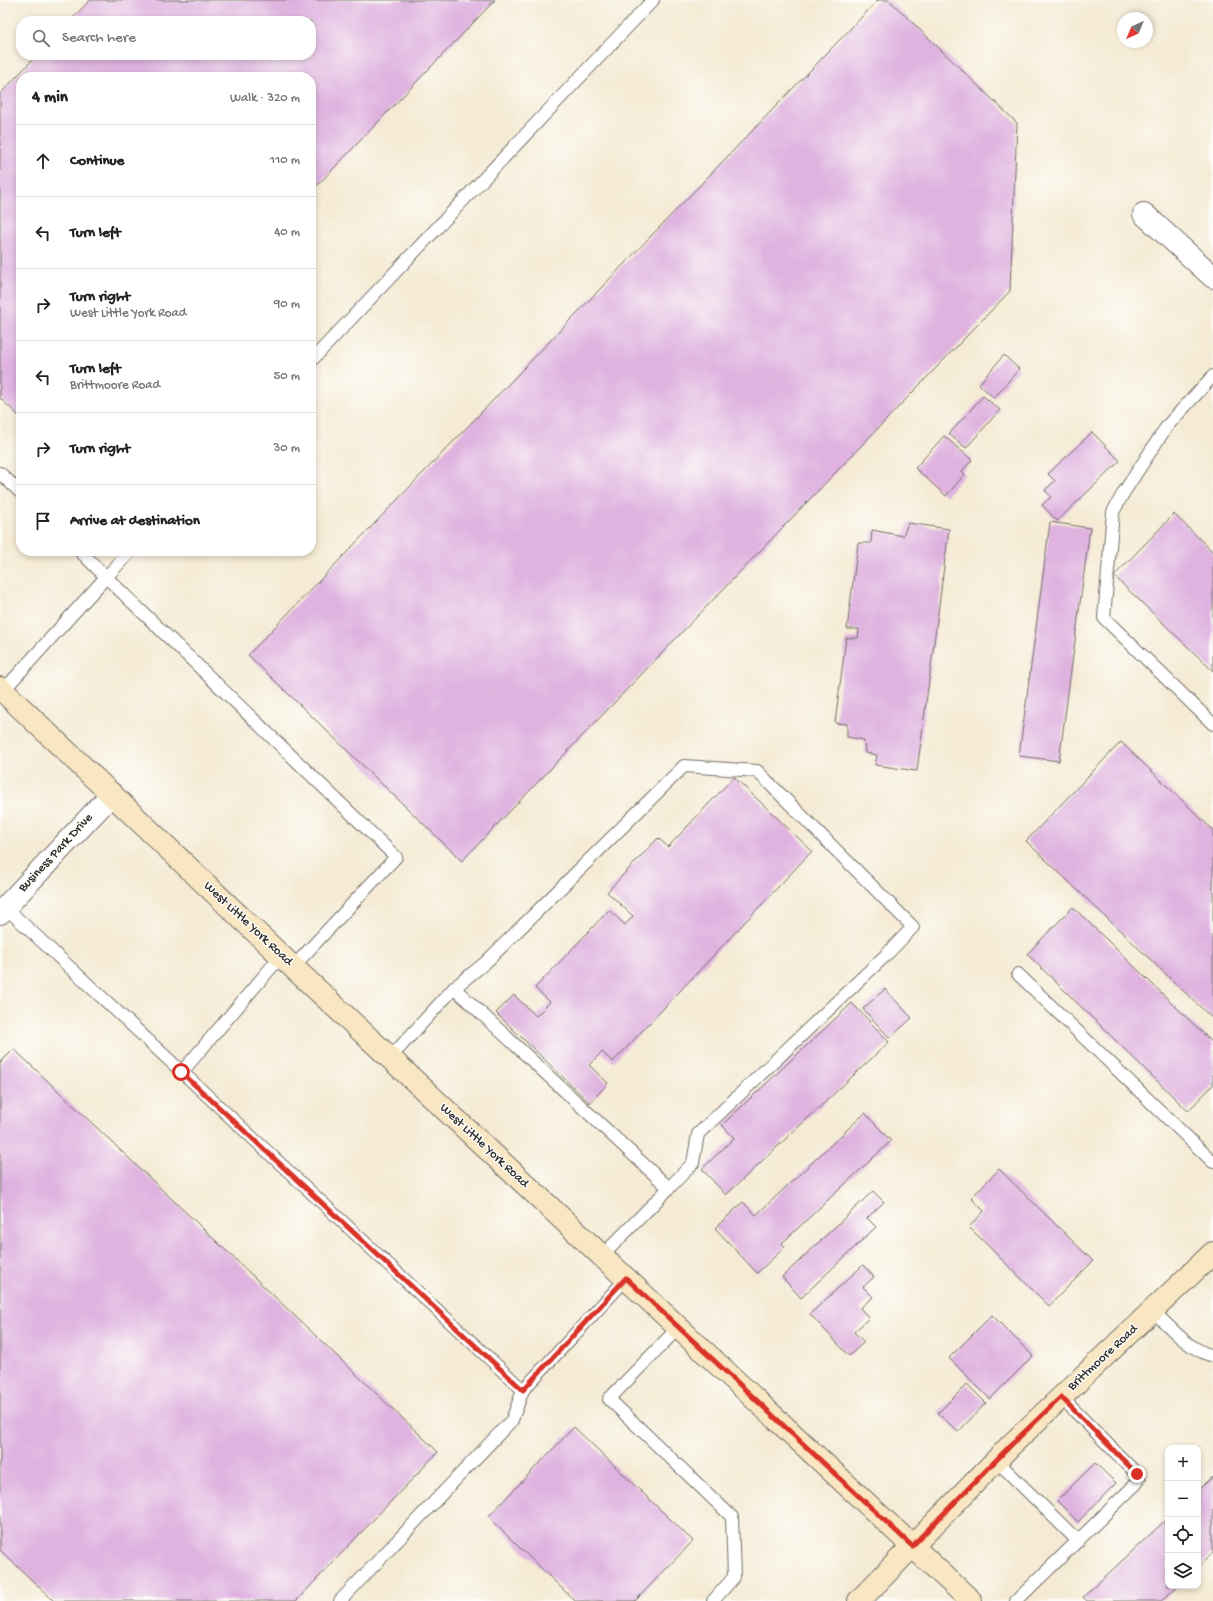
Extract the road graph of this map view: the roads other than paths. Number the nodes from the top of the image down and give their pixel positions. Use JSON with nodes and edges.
{"nodes":[{"id":1,"x":652,"y":0,"type":"edge"},
{"id":2,"x":1144,"y":214,"type":"dead end"},
{"id":3,"x":1213,"y":278,"type":"edge"},
{"id":4,"x":316,"y":356,"type":"edge"},
{"id":5,"x":1213,"y":376,"type":"edge"},
{"id":6,"x":0,"y":473,"type":"edge"},
{"id":7,"x":16,"y":488,"type":"edge"},
{"id":8,"x":85,"y":556,"type":"edge"},
{"id":9,"x":126,"y":556,"type":"edge"},
{"id":10,"x":106,"y":577,"type":"junction"},
{"id":11,"x":1,"y":690,"type":"edge"},
{"id":12,"x":1213,"y":724,"type":"edge"},
{"id":13,"x":112,"y":794,"type":"junction"},
{"id":14,"x":2,"y":910,"type":"edge"},
{"id":15,"x":287,"y":962,"type":"junction"},
{"id":16,"x":1018,"y":974,"type":"dead end"},
{"id":17,"x":454,"y":988,"type":"junction"},
{"id":18,"x":390,"y":1058,"type":"junction"},
{"id":19,"x":181,"y":1072,"type":"junction"},
{"id":20,"x":1213,"y":1162,"type":"edge"},
{"id":21,"x":669,"y":1188,"type":"junction"},
{"id":22,"x":1213,"y":1253,"type":"edge"},
{"id":23,"x":602,"y":1256,"type":"junction"},
{"id":24,"x":626,"y":1278,"type":"junction"},
{"id":25,"x":1153,"y":1311,"type":"junction"},
{"id":26,"x":679,"y":1328,"type":"junction"},
{"id":27,"x":1213,"y":1356,"type":"edge"},
{"id":28,"x":523,"y":1390,"type":"junction"},
{"id":29,"x":1061,"y":1397,"type":"junction"},
{"id":30,"x":996,"y":1460,"type":"junction"},
{"id":31,"x":1078,"y":1541,"type":"junction"},
{"id":32,"x":912,"y":1546,"type":"junction"},
{"id":33,"x":340,"y":1601,"type":"edge"},
{"id":34,"x":713,"y":1601,"type":"edge"},
{"id":35,"x":859,"y":1601,"type":"edge"},
{"id":36,"x":971,"y":1601,"type":"edge"},
{"id":37,"x":1016,"y":1601,"type":"edge"}],
"edges":[{"from":1,"to":4,"type":"lane"},
{"from":2,"to":3,"type":"street"},
{"from":5,"to":12,"type":"lane"},
{"from":6,"to":7,"type":"lane"},
{"from":8,"to":10,"type":"lane"},
{"from":9,"to":10,"type":"lane"},
{"from":10,"to":11,"type":"lane"},
{"from":10,"to":15,"type":"lane"},
{"from":11,"to":13,"type":"main road","name":"West Little York Road"},
{"from":13,"to":14,"type":"street","name":"Business Park Drive"},
{"from":13,"to":15,"type":"main road","name":"West Little York Road"},
{"from":14,"to":19,"type":"lane"},
{"from":15,"to":18,"type":"main road","name":"West Little York Road"},
{"from":15,"to":19,"type":"lane"},
{"from":16,"to":20,"type":"lane"},
{"from":17,"to":18,"type":"lane"},
{"from":17,"to":21,"type":"lane"},
{"from":17,"to":21,"type":"lane"},
{"from":18,"to":23,"type":"main road","name":"West Little York Road"},
{"from":19,"to":28,"type":"lane"},
{"from":21,"to":23,"type":"lane"},
{"from":22,"to":25,"type":"main road","name":"Brittmoore Road"},
{"from":23,"to":24,"type":"main road","name":"West Little York Road"},
{"from":24,"to":26,"type":"main road","name":"West Little York Road"},
{"from":24,"to":28,"type":"lane"},
{"from":25,"to":27,"type":"lane"},
{"from":25,"to":29,"type":"main road","name":"Brittmoore Road"},
{"from":26,"to":32,"type":"main road","name":"West Little York Road"},
{"from":26,"to":34,"type":"lane"},
{"from":28,"to":33,"type":"lane"},
{"from":29,"to":30,"type":"main road","name":"Brittmoore Road"},
{"from":29,"to":31,"type":"lane"},
{"from":30,"to":31,"type":"lane"},
{"from":30,"to":32,"type":"main road","name":"Brittmoore Road"},
{"from":31,"to":37,"type":"lane"},
{"from":32,"to":35,"type":"main road","name":"Brittmoore Road"},
{"from":32,"to":36,"type":"main road","name":"West Little York Road"}]}
